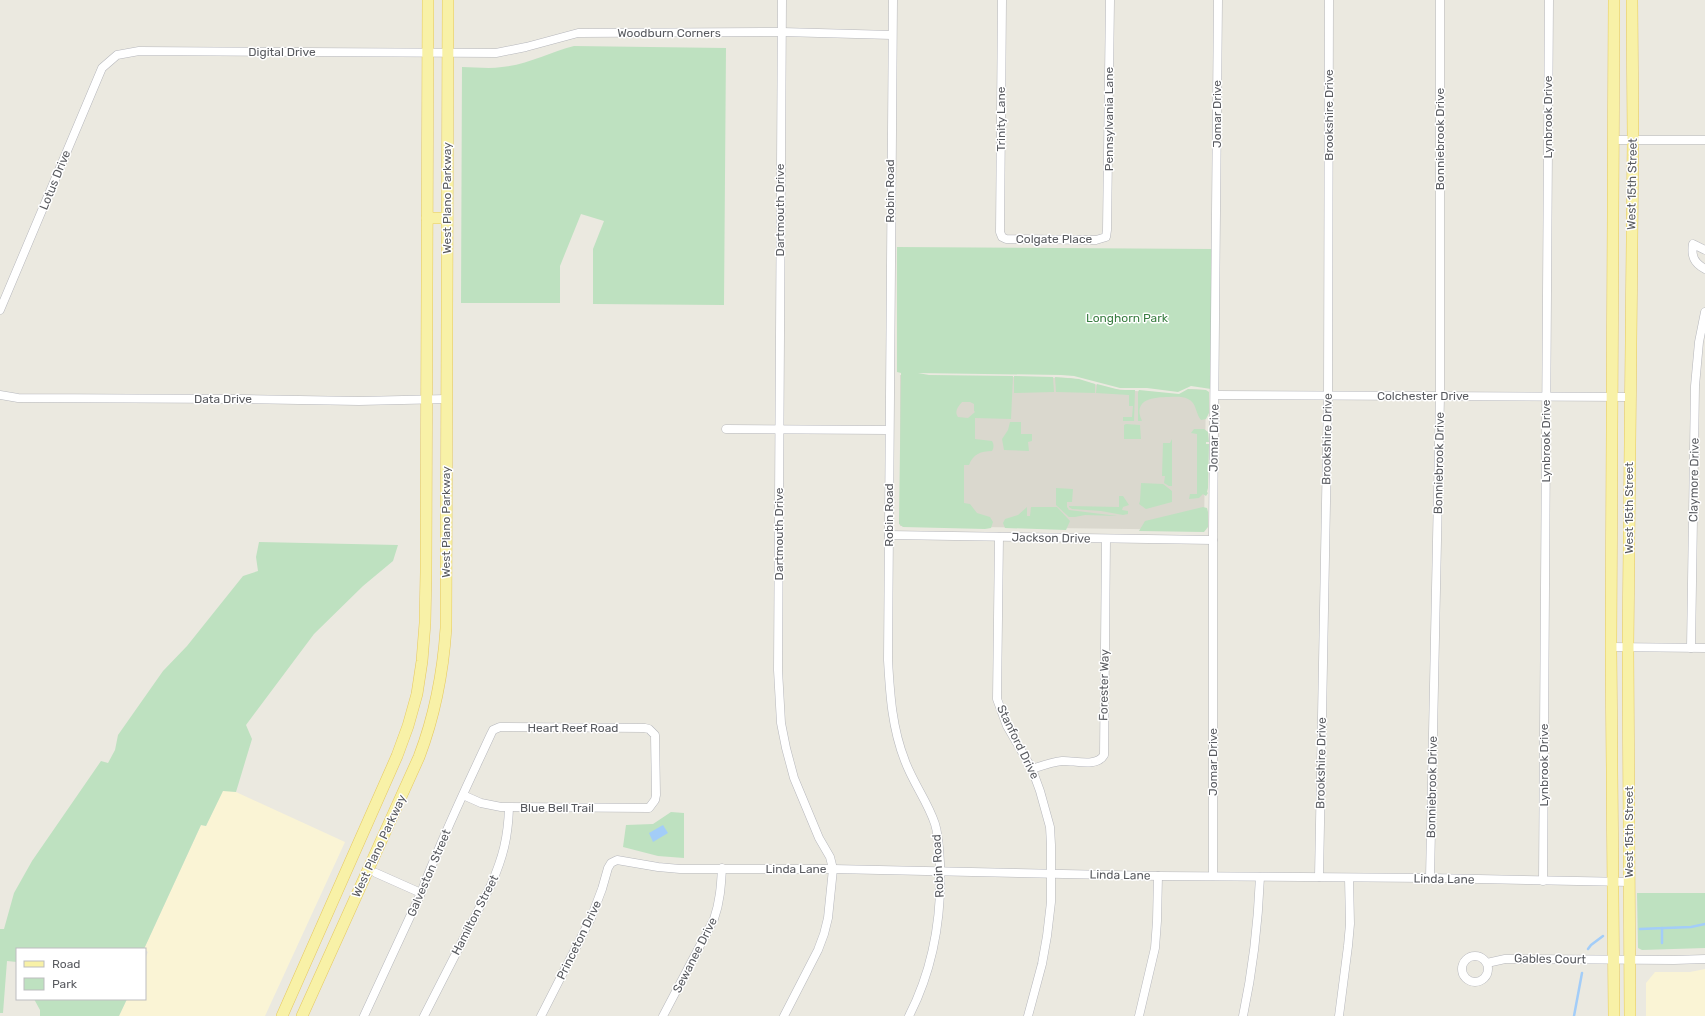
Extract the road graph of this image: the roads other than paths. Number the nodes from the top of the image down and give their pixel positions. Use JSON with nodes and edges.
{"nodes":[{"id":1,"x":428,"y":0,"type":"edge"},
{"id":2,"x":448,"y":0,"type":"edge"},
{"id":3,"x":782,"y":0,"type":"edge"},
{"id":4,"x":892,"y":0,"type":"edge"},
{"id":5,"x":1002,"y":0,"type":"edge"},
{"id":6,"x":1110,"y":0,"type":"edge"},
{"id":7,"x":1218,"y":0,"type":"edge"},
{"id":8,"x":1329,"y":0,"type":"edge"},
{"id":9,"x":1440,"y":0,"type":"edge"},
{"id":10,"x":1548,"y":0,"type":"edge"},
{"id":11,"x":1614,"y":0,"type":"edge"},
{"id":12,"x":1632,"y":0,"type":"edge"},
{"id":13,"x":782,"y":32,"type":"junction"},
{"id":14,"x":892,"y":35,"type":"junction"},
{"id":15,"x":427,"y":52,"type":"junction"},
{"id":16,"x":448,"y":53,"type":"junction"},
{"id":17,"x":117,"y":55,"type":"joint"},
{"id":18,"x":1613,"y":140,"type":"junction"},
{"id":19,"x":1633,"y":140,"type":"junction"},
{"id":20,"x":1705,"y":140,"type":"edge"},
{"id":21,"x":427,"y":218,"type":"junction"},
{"id":22,"x":447,"y":218,"type":"junction"},
{"id":23,"x":1002,"y":237,"type":"joint"},
{"id":24,"x":1106,"y":237,"type":"joint"},
{"id":25,"x":1705,"y":250,"type":"edge"},
{"id":26,"x":1705,"y":268,"type":"edge"},
{"id":27,"x":0,"y":310,"type":"edge"},
{"id":28,"x":1705,"y":312,"type":"edge"},
{"id":29,"x":0,"y":395,"type":"edge"},
{"id":30,"x":1215,"y":395,"type":"junction"},
{"id":31,"x":1328,"y":396,"type":"junction"},
{"id":32,"x":1440,"y":396,"type":"junction"},
{"id":33,"x":1546,"y":396,"type":"junction"},
{"id":34,"x":1613,"y":397,"type":"junction"},
{"id":35,"x":1630,"y":397,"type":"junction"},
{"id":36,"x":426,"y":399,"type":"junction"},
{"id":37,"x":447,"y":400,"type":"junction"},
{"id":38,"x":779,"y":429,"type":"junction"},
{"id":39,"x":726,"y":430,"type":"dead end"},
{"id":40,"x":889,"y":430,"type":"junction"},
{"id":41,"x":889,"y":535,"type":"junction"},
{"id":42,"x":999,"y":537,"type":"junction"},
{"id":43,"x":1106,"y":539,"type":"junction"},
{"id":44,"x":1213,"y":540,"type":"junction"},
{"id":45,"x":1611,"y":647,"type":"junction"},
{"id":46,"x":1628,"y":647,"type":"junction"},
{"id":47,"x":1691,"y":648,"type":"junction"},
{"id":48,"x":1705,"y":648,"type":"edge"},
{"id":49,"x":493,"y":730,"type":"joint"},
{"id":50,"x":1032,"y":769,"type":"junction"},
{"id":51,"x":463,"y":795,"type":"junction"},
{"id":52,"x":653,"y":804,"type":"joint"},
{"id":53,"x":509,"y":808,"type":"junction"},
{"id":54,"x":611,"y":862,"type":"joint"},
{"id":55,"x":722,"y":868,"type":"junction"},
{"id":56,"x":833,"y":869,"type":"junction"},
{"id":57,"x":940,"y":871,"type":"junction"},
{"id":58,"x":376,"y":873,"type":"dead end"},
{"id":59,"x":1051,"y":873,"type":"junction"},
{"id":60,"x":1158,"y":876,"type":"junction"},
{"id":61,"x":1213,"y":876,"type":"junction"},
{"id":62,"x":1260,"y":877,"type":"junction"},
{"id":63,"x":1319,"y":877,"type":"junction"},
{"id":64,"x":1349,"y":878,"type":"junction"},
{"id":65,"x":1430,"y":878,"type":"junction"},
{"id":66,"x":1543,"y":881,"type":"junction"},
{"id":67,"x":1612,"y":882,"type":"junction"},
{"id":68,"x":1630,"y":882,"type":"junction"},
{"id":69,"x":422,"y":893,"type":"junction"},
{"id":70,"x":1705,"y":959,"type":"edge"},
{"id":71,"x":1613,"y":960,"type":"junction"},
{"id":72,"x":1630,"y":960,"type":"junction"},
{"id":73,"x":1487,"y":963,"type":"dead end"},
{"id":74,"x":282,"y":1016,"type":"edge"},
{"id":75,"x":302,"y":1016,"type":"edge"},
{"id":76,"x":364,"y":1016,"type":"edge"},
{"id":77,"x":424,"y":1016,"type":"edge"},
{"id":78,"x":541,"y":1016,"type":"edge"},
{"id":79,"x":664,"y":1016,"type":"edge"},
{"id":80,"x":784,"y":1016,"type":"edge"},
{"id":81,"x":909,"y":1016,"type":"edge"},
{"id":82,"x":1028,"y":1016,"type":"edge"},
{"id":83,"x":1139,"y":1016,"type":"edge"},
{"id":84,"x":1243,"y":1016,"type":"edge"},
{"id":85,"x":1339,"y":1016,"type":"edge"},
{"id":86,"x":1614,"y":1016,"type":"edge"},
{"id":87,"x":1630,"y":1016,"type":"edge"}],
"edges":[{"from":1,"to":15,"type":"main road","name":"West Plano Parkway"},
{"from":2,"to":16,"type":"main road","name":"West Plano Parkway"},
{"from":3,"to":13,"type":"street","name":"Dartmouth Drive"},
{"from":4,"to":14,"type":"street","name":"Robin Road"},
{"from":5,"to":23,"type":"street","name":"Trinity Lane"},
{"from":6,"to":24,"type":"street","name":"Pennsylvania Lane"},
{"from":7,"to":30,"type":"street","name":"Jomar Drive"},
{"from":8,"to":31,"type":"street","name":"Brookshire Drive"},
{"from":9,"to":32,"type":"street","name":"Bonniebrook Drive"},
{"from":10,"to":33,"type":"street","name":"Lynbrook Drive"},
{"from":11,"to":18,"type":"main road","name":"West 15th Street"},
{"from":12,"to":19,"type":"main road","name":"West 15th Street"},
{"from":13,"to":14,"type":"street","name":"Woodburn Corners"},
{"from":13,"to":16,"type":"street","name":"Woodburn Corners"},
{"from":13,"to":38,"type":"street","name":"Dartmouth Drive"},
{"from":14,"to":40,"type":"street","name":"Robin Road"},
{"from":15,"to":16,"type":"street","name":"Digital Drive"},
{"from":15,"to":17,"type":"street","name":"Digital Drive"},
{"from":15,"to":21,"type":"main road","name":"West Plano Parkway"},
{"from":16,"to":22,"type":"main road","name":"West Plano Parkway"},
{"from":17,"to":27,"type":"street","name":"Lotus Drive"},
{"from":18,"to":19,"type":"street"},
{"from":18,"to":34,"type":"main road","name":"West 15th Street"},
{"from":19,"to":20,"type":"street"},
{"from":19,"to":35,"type":"main road","name":"West 15th Street"},
{"from":21,"to":22,"type":"main road"},
{"from":21,"to":36,"type":"main road","name":"West Plano Parkway"},
{"from":22,"to":37,"type":"main road","name":"West Plano Parkway"},
{"from":23,"to":24,"type":"street","name":"Colgate Place"},
{"from":25,"to":26,"type":"street"},
{"from":28,"to":47,"type":"street","name":"Claymore Drive"},
{"from":29,"to":36,"type":"street","name":"Data Drive"},
{"from":30,"to":31,"type":"street","name":"Colchester Drive"},
{"from":30,"to":44,"type":"street","name":"Jomar Drive"},
{"from":31,"to":32,"type":"street","name":"Colchester Drive"},
{"from":31,"to":63,"type":"street","name":"Brookshire Drive"},
{"from":32,"to":33,"type":"street","name":"Colchester Drive"},
{"from":32,"to":65,"type":"street","name":"Bonniebrook Drive"},
{"from":33,"to":34,"type":"street","name":"Colchester Drive"},
{"from":33,"to":66,"type":"street","name":"Lynbrook Drive"},
{"from":34,"to":35,"type":"street","name":"Colchester Drive"},
{"from":34,"to":45,"type":"main road","name":"West 15th Street"},
{"from":35,"to":46,"type":"main road","name":"West 15th Street"},
{"from":36,"to":37,"type":"street","name":"Data Drive"},
{"from":36,"to":74,"type":"main road","name":"West Plano Parkway"},
{"from":37,"to":75,"type":"main road","name":"West Plano Parkway"},
{"from":38,"to":39,"type":"street"},
{"from":38,"to":40,"type":"street"},
{"from":38,"to":56,"type":"street","name":"Dartmouth Drive"},
{"from":40,"to":41,"type":"street","name":"Robin Road"},
{"from":41,"to":42,"type":"street","name":"Jackson Drive"},
{"from":41,"to":57,"type":"street","name":"Robin Road"},
{"from":42,"to":43,"type":"street","name":"Jackson Drive"},
{"from":42,"to":50,"type":"street","name":"Stanford Drive"},
{"from":43,"to":44,"type":"street","name":"Jackson Drive"},
{"from":43,"to":50,"type":"street","name":"Forester Way"},
{"from":44,"to":61,"type":"street","name":"Jomar Drive"},
{"from":45,"to":46,"type":"street"},
{"from":45,"to":67,"type":"main road","name":"West 15th Street"},
{"from":46,"to":47,"type":"street"},
{"from":46,"to":68,"type":"main road","name":"West 15th Street"},
{"from":47,"to":48,"type":"street"},
{"from":49,"to":51,"type":"street","name":"Galveston Street"},
{"from":49,"to":52,"type":"street","name":"Heart Reef Road"},
{"from":50,"to":59,"type":"street","name":"Stanford Drive"},
{"from":51,"to":53,"type":"street","name":"Blue Bell Trail"},
{"from":51,"to":69,"type":"street","name":"Galveston Street"},
{"from":52,"to":53,"type":"street","name":"Blue Bell Trail"},
{"from":53,"to":77,"type":"street","name":"Hamilton Street"},
{"from":54,"to":55,"type":"street","name":"Linda Lane"},
{"from":54,"to":78,"type":"street","name":"Princeton Drive"},
{"from":55,"to":56,"type":"street","name":"Linda Lane"},
{"from":55,"to":79,"type":"street","name":"Sewanee Drive"},
{"from":56,"to":57,"type":"street","name":"Linda Lane"},
{"from":56,"to":80,"type":"street","name":"Dartmouth Drive"},
{"from":57,"to":59,"type":"street","name":"Linda Lane"},
{"from":57,"to":81,"type":"street","name":"Robin Road"},
{"from":58,"to":69,"type":"street"},
{"from":59,"to":60,"type":"street","name":"Linda Lane"},
{"from":59,"to":82,"type":"street","name":"Stanford Drive"},
{"from":60,"to":61,"type":"street","name":"Linda Lane"},
{"from":60,"to":83,"type":"street"},
{"from":61,"to":62,"type":"street","name":"Linda Lane"},
{"from":62,"to":63,"type":"street","name":"Linda Lane"},
{"from":62,"to":84,"type":"street"},
{"from":63,"to":64,"type":"street","name":"Linda Lane"},
{"from":64,"to":65,"type":"street","name":"Linda Lane"},
{"from":64,"to":85,"type":"street"},
{"from":65,"to":66,"type":"street","name":"Linda Lane"},
{"from":66,"to":67,"type":"street","name":"Linda Lane"},
{"from":67,"to":68,"type":"street","name":"Linda Lane"},
{"from":67,"to":71,"type":"main road","name":"West 15th Street"},
{"from":68,"to":72,"type":"main road","name":"West 15th Street"},
{"from":69,"to":76,"type":"street","name":"Galveston Street"},
{"from":70,"to":72,"type":"street","name":"Gables Court"},
{"from":71,"to":72,"type":"street","name":"Gables Court"},
{"from":71,"to":73,"type":"street","name":"Gables Court"},
{"from":71,"to":86,"type":"main road","name":"West 15th Street"},
{"from":72,"to":87,"type":"main road","name":"West 15th Street"}]}
